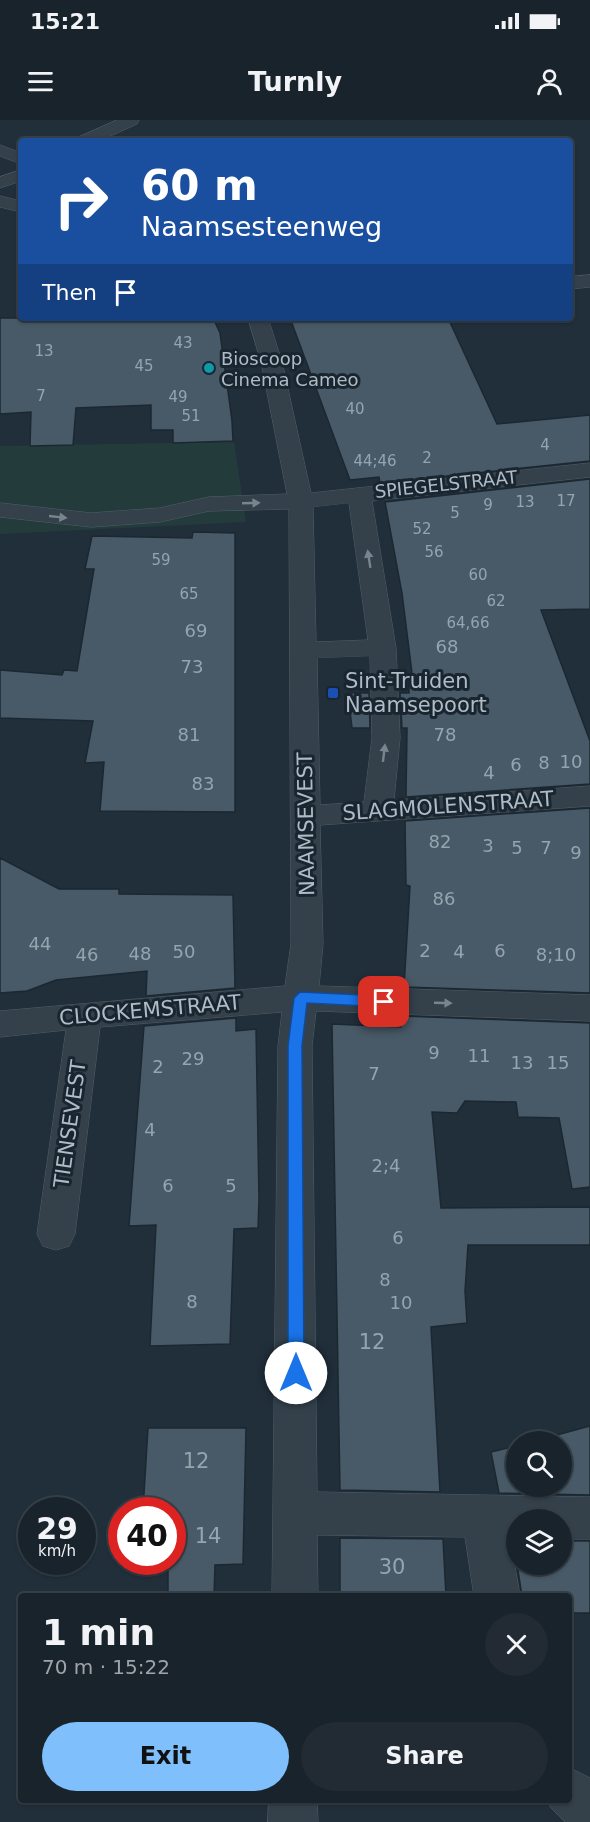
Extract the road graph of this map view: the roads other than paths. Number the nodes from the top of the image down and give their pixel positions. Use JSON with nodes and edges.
{"nodes":[{"id":1,"x":131,"y":120,"type":"edge"},
{"id":2,"x":92,"y":138,"type":"edge"},
{"id":3,"x":18,"y":176,"type":"edge"},
{"id":4,"x":0,"y":183,"type":"edge"},
{"id":5,"x":0,"y":201,"type":"edge"},
{"id":6,"x":18,"y":206,"type":"edge"},
{"id":7,"x":590,"y":263,"type":"edge"},
{"id":8,"x":573,"y":265,"type":"edge"},
{"id":9,"x":590,"y":281,"type":"edge"},
{"id":10,"x":573,"y":283,"type":"edge"},
{"id":11,"x":259,"y":321,"type":"edge"},
{"id":12,"x":590,"y":470,"type":"edge"},
{"id":13,"x":359,"y":493,"type":"junction"},
{"id":14,"x":301,"y":501,"type":"junction"},
{"id":15,"x":0,"y":510,"type":"edge"},
{"id":16,"x":383,"y":648,"type":"junction"},
{"id":17,"x":302,"y":650,"type":"junction"},
{"id":18,"x":590,"y":796,"type":"edge"},
{"id":19,"x":378,"y":811,"type":"junction"},
{"id":20,"x":306,"y":816,"type":"junction"},
{"id":21,"x":300,"y":998,"type":"junction"},
{"id":22,"x":590,"y":1008,"type":"edge"},
{"id":23,"x":85,"y":1015,"type":"junction"},
{"id":24,"x":0,"y":1024,"type":"edge"},
{"id":25,"x":56,"y":1234,"type":"dead end"},
{"id":26,"x":296,"y":1513,"type":"junction"},
{"id":27,"x":484,"y":1516,"type":"junction"},
{"id":28,"x":590,"y":1518,"type":"edge"},
{"id":29,"x":296,"y":1593,"type":"edge"},
{"id":30,"x":497,"y":1593,"type":"edge"},
{"id":31,"x":572,"y":1795,"type":"edge"},
{"id":32,"x":293,"y":1803,"type":"edge"},
{"id":33,"x":590,"y":1812,"type":"edge"},
{"id":34,"x":293,"y":1822,"type":"edge"}],
"edges":[{"from":1,"to":2,"type":"street"},
{"from":3,"to":4,"type":"street"},
{"from":5,"to":6,"type":"street"},
{"from":7,"to":8,"type":"street"},
{"from":9,"to":10,"type":"street"},
{"from":11,"to":14,"type":"street","name":"NAAMSEVEST"},
{"from":12,"to":13,"type":"street","name":"SPIEGELSTRAAT"},
{"from":13,"to":14,"type":"street","name":"SPIEGELSTRAAT"},
{"from":16,"to":13,"type":"street","one_way":true},
{"from":15,"to":14,"type":"street","name":"SPIEGELSTRAAT","one_way":true},
{"from":14,"to":17,"type":"street","name":"NAAMSEVEST"},
{"from":16,"to":17,"type":"street"},
{"from":19,"to":16,"type":"street","one_way":true},
{"from":17,"to":20,"type":"street","name":"NAAMSEVEST"},
{"from":18,"to":19,"type":"street","name":"SLAGMOLENSTRAAT"},
{"from":19,"to":20,"type":"street","name":"SLAGMOLENSTRAAT"},
{"from":20,"to":21,"type":"street","name":"NAAMSEVEST"},
{"from":21,"to":22,"type":"street","name":"CLOCKEMSTRAAT","one_way":true},
{"from":21,"to":23,"type":"street","name":"CLOCKEMSTRAAT"},
{"from":21,"to":26,"type":"street","name":"NAAMSEVEST"},
{"from":23,"to":24,"type":"street","name":"CLOCKEMSTRAAT"},
{"from":23,"to":25,"type":"street","name":"TIENSEVEST"},
{"from":26,"to":27,"type":"street"},
{"from":26,"to":29,"type":"street","name":"NAAMSEVEST"},
{"from":27,"to":28,"type":"street"},
{"from":27,"to":30,"type":"street"},
{"from":31,"to":33,"type":"street"},
{"from":32,"to":34,"type":"street"}]}
